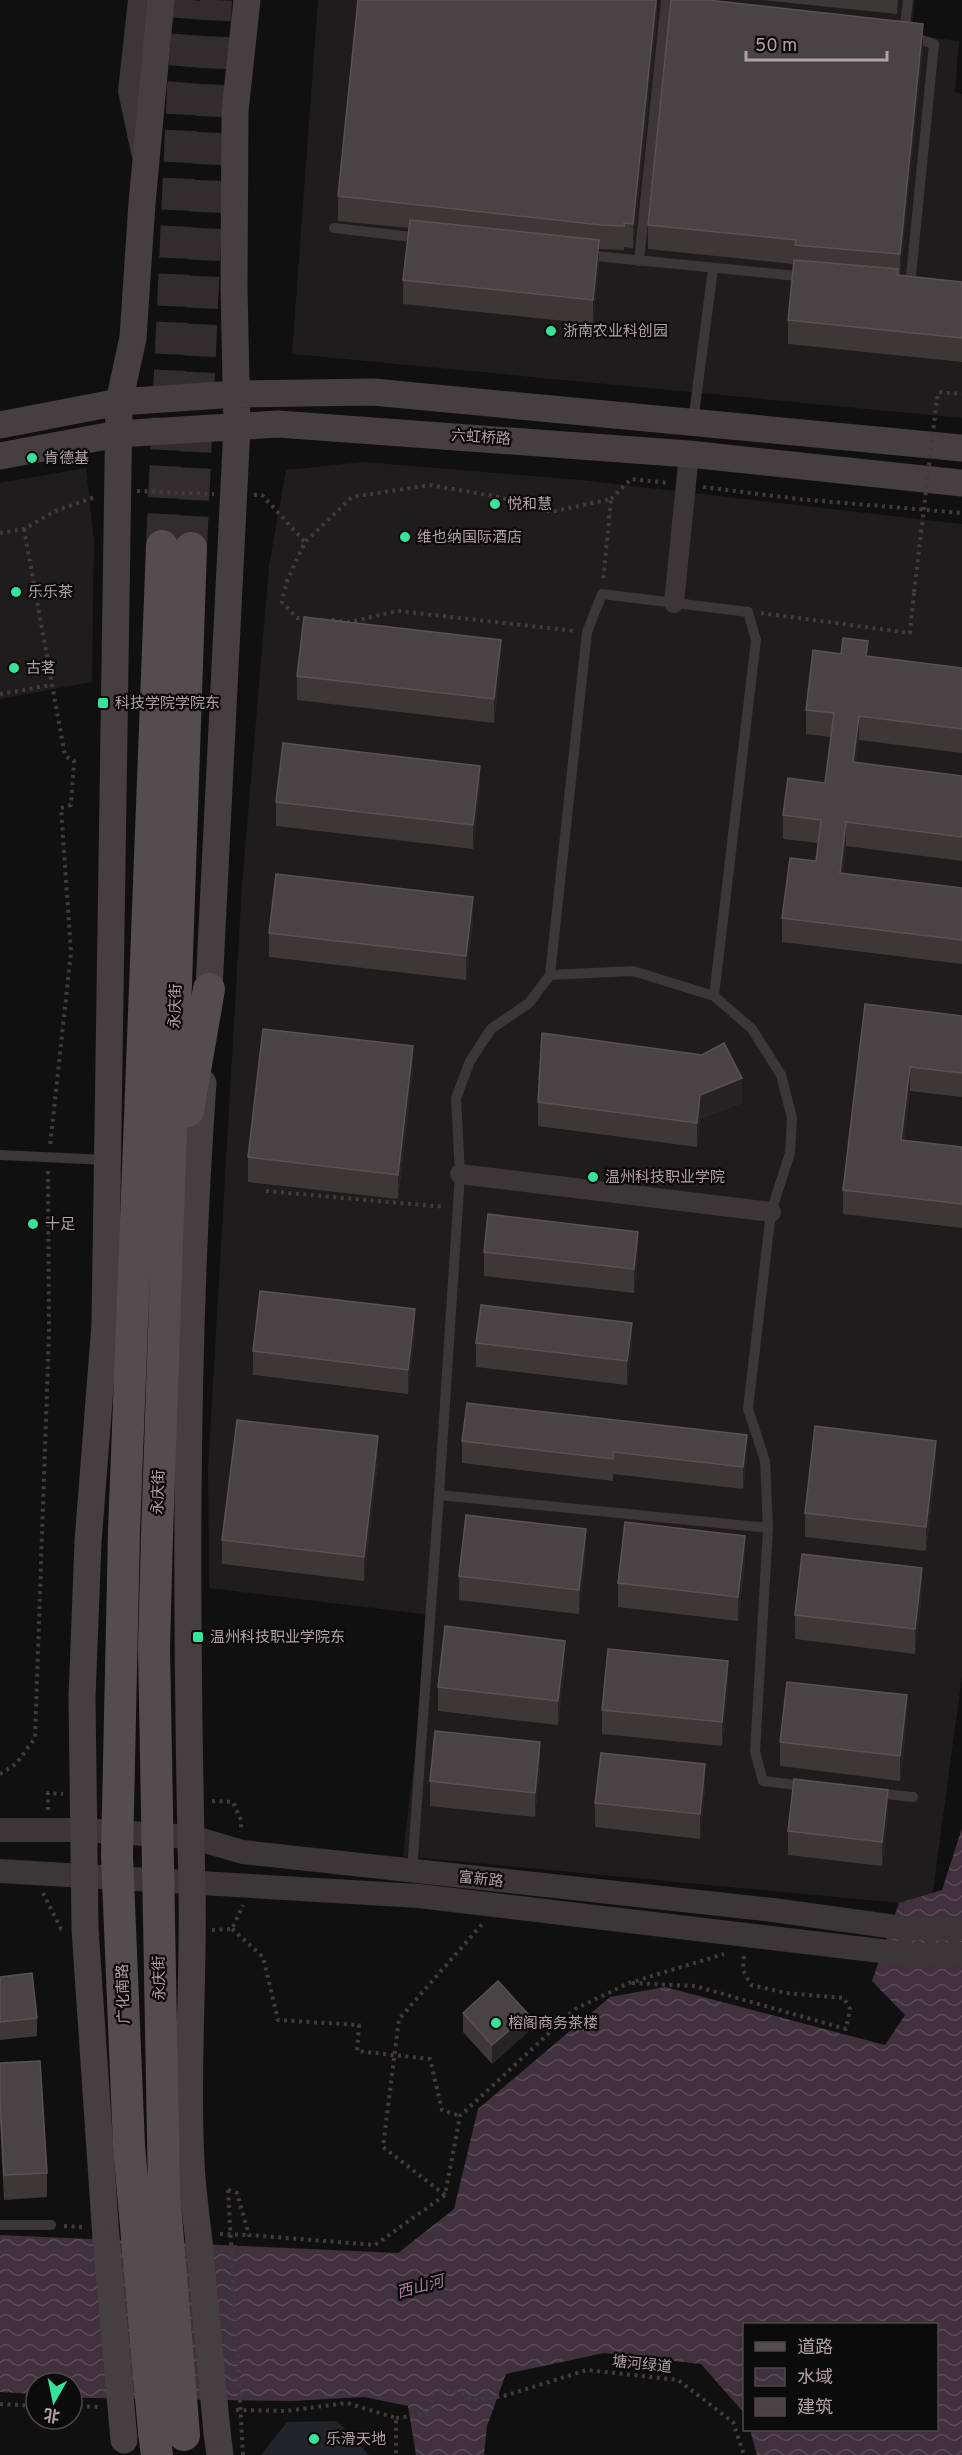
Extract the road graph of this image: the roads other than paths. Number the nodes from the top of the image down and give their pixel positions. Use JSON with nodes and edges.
{"nodes":[{"id":1,"x":140,"y":0,"type":"edge"},
{"id":2,"x":161,"y":0,"type":"edge"},
{"id":3,"x":246,"y":0,"type":"edge"},
{"id":4,"x":908,"y":0,"type":"edge"},
{"id":5,"x":669,"y":5,"type":"edge"},
{"id":6,"x":146,"y":164,"type":"junction"},
{"id":7,"x":334,"y":228,"type":"dead end"},
{"id":8,"x":427,"y":238,"type":"edge"},
{"id":9,"x":568,"y":253,"type":"edge"},
{"id":10,"x":639,"y":261,"type":"junction"},
{"id":11,"x":713,"y":269,"type":"junction"},
{"id":12,"x":817,"y":278,"type":"edge"},
{"id":13,"x":909,"y":286,"type":"edge"},
{"id":14,"x":236,"y":394,"type":"junction"},
{"id":15,"x":119,"y":402,"type":"junction"},
{"id":16,"x":693,"y":422,"type":"junction"},
{"id":17,"x":0,"y":425,"type":"edge"},
{"id":18,"x":237,"y":427,"type":"junction"},
{"id":19,"x":118,"y":434,"type":"junction"},
{"id":20,"x":962,"y":448,"type":"edge"},
{"id":21,"x":689,"y":454,"type":"junction"},
{"id":22,"x":0,"y":456,"type":"edge"},
{"id":23,"x":962,"y":483,"type":"edge"},
{"id":24,"x":674,"y":603,"type":"junction"},
{"id":25,"x":550,"y":975,"type":"junction"},
{"id":26,"x":209,"y":989,"type":"junction"},
{"id":27,"x":714,"y":996,"type":"junction"},
{"id":28,"x":0,"y":1155,"type":"edge"},
{"id":29,"x":107,"y":1160,"type":"junction"},
{"id":30,"x":460,"y":1174,"type":"junction"},
{"id":31,"x":771,"y":1212,"type":"junction"},
{"id":32,"x":168,"y":1221,"type":"junction"},
{"id":33,"x":439,"y":1494,"type":"junction"},
{"id":34,"x":768,"y":1528,"type":"junction"},
{"id":35,"x":124,"y":1532,"type":"joint"},
{"id":36,"x":820,"y":1787,"type":"edge"},
{"id":37,"x":867,"y":1792,"type":"edge"},
{"id":38,"x":913,"y":1797,"type":"dead end"},
{"id":39,"x":0,"y":1830,"type":"edge"},
{"id":40,"x":83,"y":1830,"type":"junction"},
{"id":41,"x":190,"y":1837,"type":"junction"},
{"id":42,"x":0,"y":1871,"type":"edge"},
{"id":43,"x":412,"y":1872,"type":"junction"},
{"id":44,"x":84,"y":1877,"type":"junction"},
{"id":45,"x":192,"y":1884,"type":"junction"},
{"id":46,"x":962,"y":1929,"type":"edge"},
{"id":47,"x":962,"y":1954,"type":"edge"},
{"id":48,"x":0,"y":2224,"type":"edge"},
{"id":49,"x":51,"y":2225,"type":"dead end"},
{"id":50,"x":221,"y":2432,"type":"edge"},
{"id":51,"x":174,"y":2446,"type":"edge"},
{"id":52,"x":124,"y":2448,"type":"edge"}],
"edges":[{"from":1,"to":6,"type":"street"},
{"from":2,"to":6,"type":"main road"},
{"from":3,"to":14,"type":"main road"},
{"from":4,"to":13,"type":"lane"},
{"from":5,"to":10,"type":"lane"},
{"from":6,"to":15,"type":"main road"},
{"from":7,"to":8,"type":"lane"},
{"from":9,"to":10,"type":"lane"},
{"from":10,"to":11,"type":"lane"},
{"from":11,"to":12,"type":"lane"},
{"from":11,"to":16,"type":"lane"},
{"from":14,"to":15,"type":"main road"},
{"from":14,"to":16,"type":"main road"},
{"from":14,"to":18,"type":"main road"},
{"from":15,"to":17,"type":"main road"},
{"from":15,"to":19,"type":"main road"},
{"from":16,"to":20,"type":"main road"},
{"from":18,"to":19,"type":"main road","name":"六虹桥路"},
{"from":18,"to":21,"type":"main road","name":"六虹桥路"},
{"from":18,"to":26,"type":"main road"},
{"from":19,"to":22,"type":"main road","name":"六虹桥路"},
{"from":19,"to":29,"type":"main road"},
{"from":21,"to":23,"type":"main road","name":"六虹桥路"},
{"from":21,"to":24,"type":"street"},
{"from":24,"to":25,"type":"lane"},
{"from":24,"to":27,"type":"lane"},
{"from":25,"to":27,"type":"lane"},
{"from":25,"to":30,"type":"lane"},
{"from":26,"to":32,"type":"main road"},
{"from":26,"to":41,"type":"main road"},
{"from":27,"to":31,"type":"lane"},
{"from":28,"to":29,"type":"lane"},
{"from":29,"to":40,"type":"main road"},
{"from":30,"to":31,"type":"street"},
{"from":30,"to":33,"type":"lane"},
{"from":31,"to":34,"type":"lane"},
{"from":32,"to":35,"type":"main road","name":"永庆街"},
{"from":32,"to":51,"type":"main road","name":"永庆街","bridge":true},
{"from":33,"to":34,"type":"lane"},
{"from":33,"to":43,"type":"lane"},
{"from":34,"to":36,"type":"lane"},
{"from":35,"to":51,"type":"main road","name":"广化南路","bridge":true},
{"from":37,"to":38,"type":"lane"},
{"from":39,"to":40,"type":"street","name":"富新路"},
{"from":40,"to":41,"type":"street","name":"富新路"},
{"from":40,"to":44,"type":"main road"},
{"from":41,"to":43,"type":"street","name":"富新路"},
{"from":41,"to":45,"type":"main road"},
{"from":42,"to":44,"type":"street","name":"富新路"},
{"from":43,"to":46,"type":"street","name":"富新路"},
{"from":44,"to":45,"type":"street","name":"富新路"},
{"from":44,"to":52,"type":"main road","bridge":true},
{"from":45,"to":47,"type":"street","name":"富新路"},
{"from":45,"to":50,"type":"main road","bridge":true},
{"from":48,"to":49,"type":"lane"}]}
